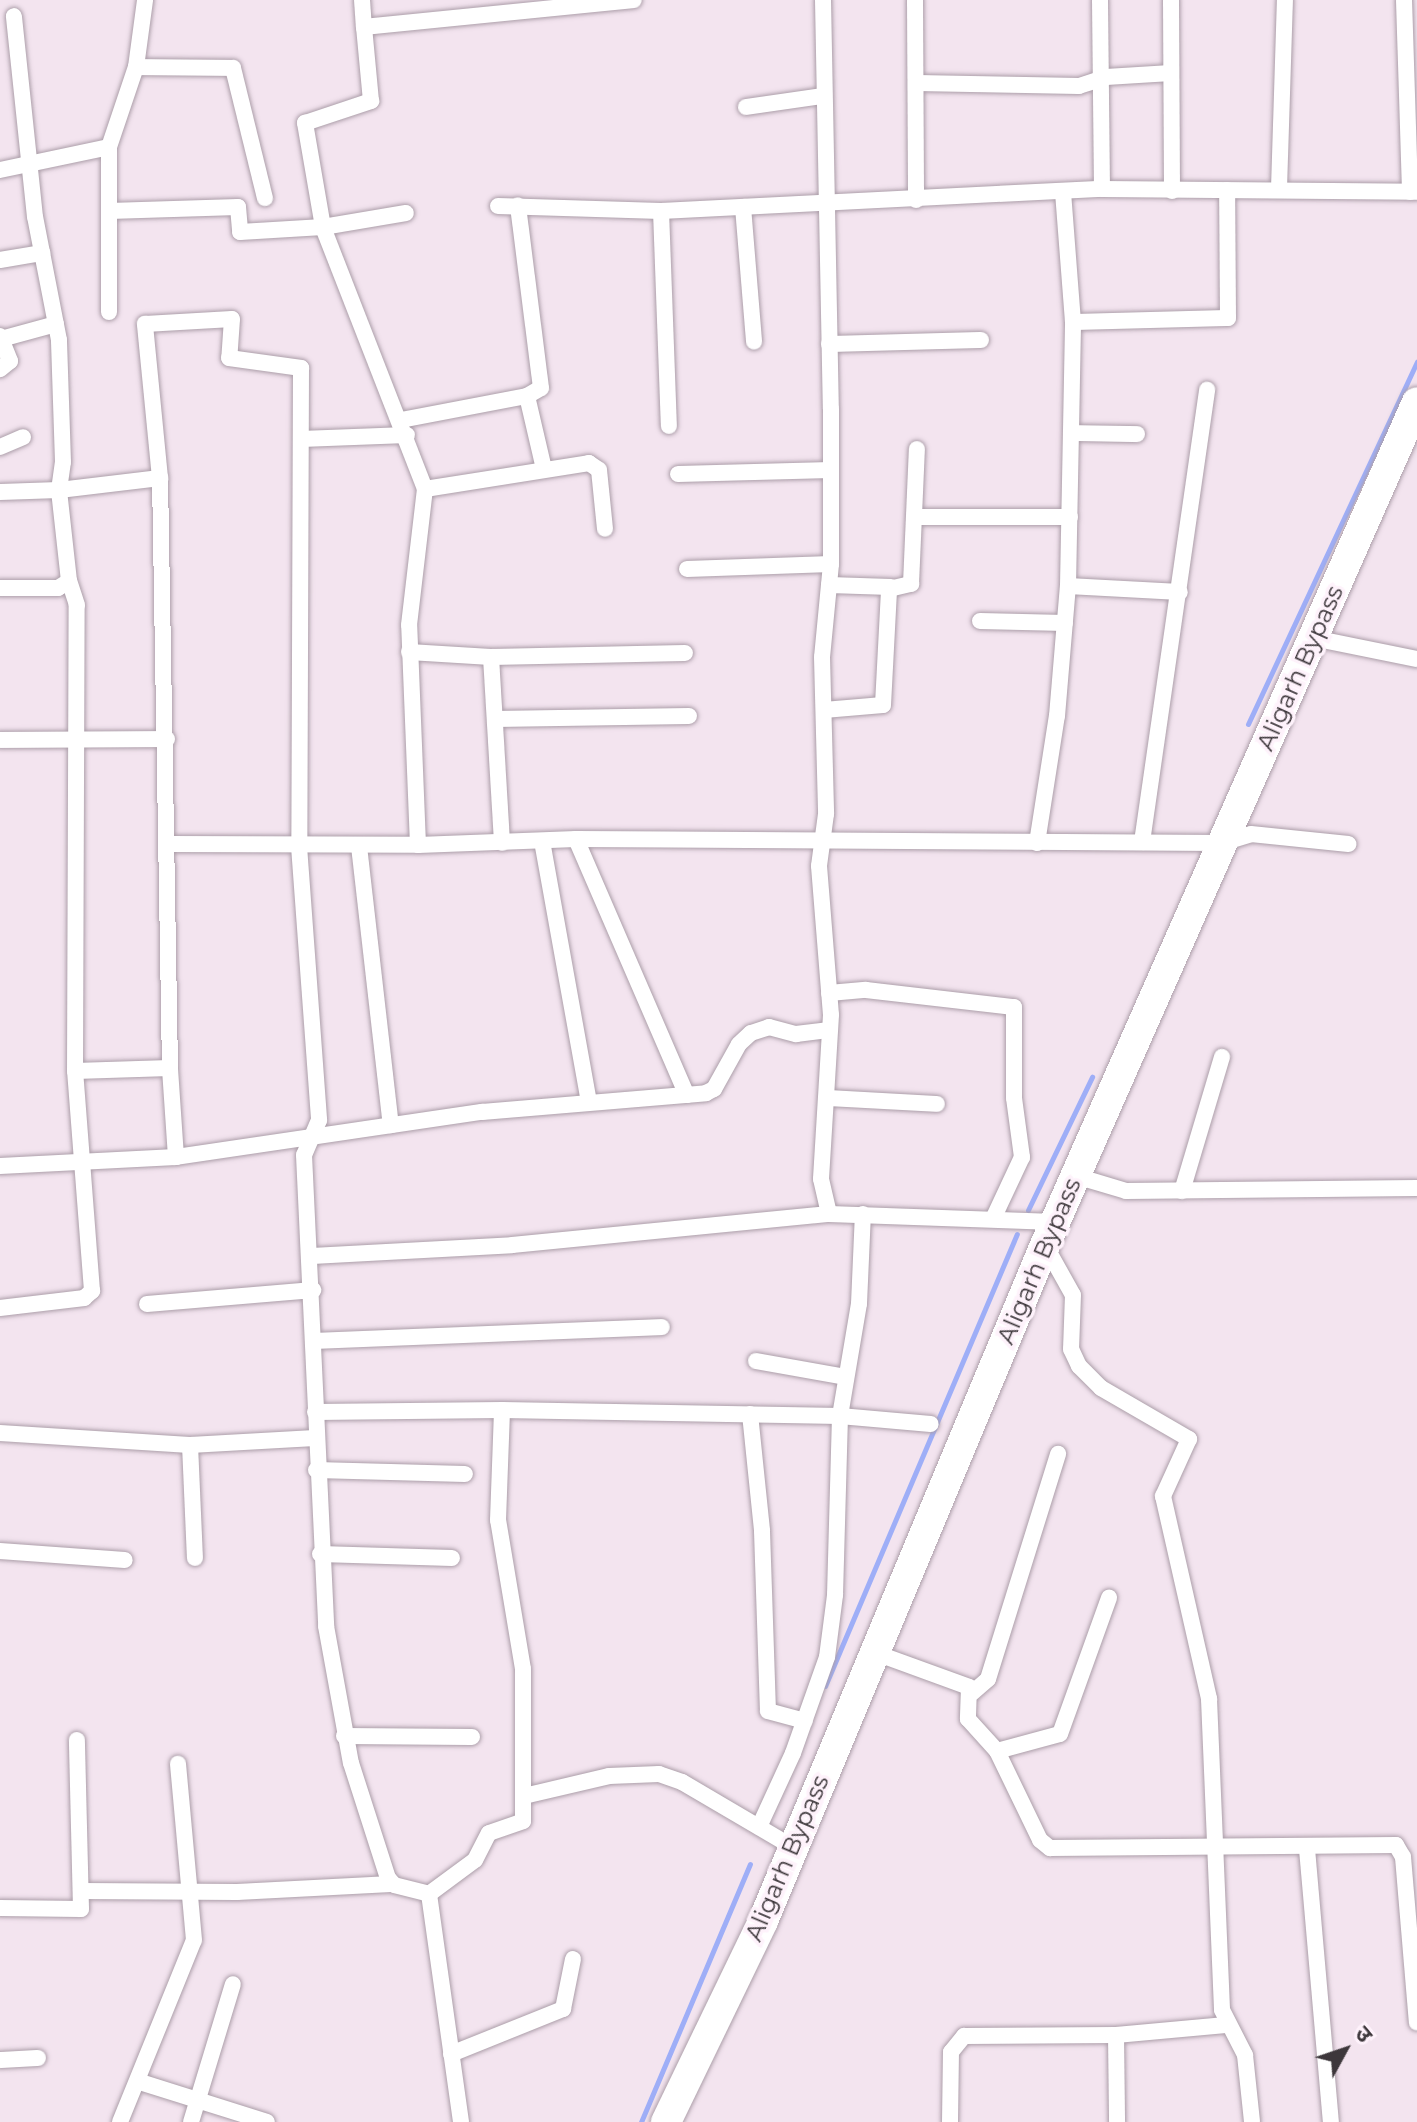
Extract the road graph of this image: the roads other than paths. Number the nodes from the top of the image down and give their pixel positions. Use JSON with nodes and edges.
{"nodes":[{"id":1,"x":145,"y":0,"type":"edge"},
{"id":2,"x":362,"y":0,"type":"edge"},
{"id":3,"x":634,"y":0,"type":"edge"},
{"id":4,"x":823,"y":0,"type":"edge"},
{"id":5,"x":915,"y":0,"type":"edge"},
{"id":6,"x":1100,"y":0,"type":"edge"},
{"id":7,"x":1171,"y":0,"type":"edge"},
{"id":8,"x":1285,"y":0,"type":"edge"},
{"id":9,"x":1404,"y":0,"type":"edge"},
{"id":10,"x":477,"y":8,"type":"edge"},
{"id":11,"x":14,"y":16,"type":"dead end"},
{"id":12,"x":364,"y":27,"type":"junction"},
{"id":13,"x":136,"y":67,"type":"junction"},
{"id":14,"x":1171,"y":73,"type":"junction"},
{"id":15,"x":1101,"y":78,"type":"junction"},
{"id":16,"x":917,"y":83,"type":"junction"},
{"id":17,"x":822,"y":96,"type":"junction"},
{"id":18,"x":746,"y":107,"type":"dead end"},
{"id":19,"x":109,"y":147,"type":"junction"},
{"id":20,"x":29,"y":164,"type":"junction"},
{"id":21,"x":0,"y":170,"type":"edge"},
{"id":22,"x":1102,"y":189,"type":"junction"},
{"id":23,"x":1279,"y":189,"type":"junction"},
{"id":24,"x":1227,"y":190,"type":"junction"},
{"id":25,"x":1172,"y":191,"type":"junction"},
{"id":26,"x":1063,"y":192,"type":"junction"},
{"id":27,"x":1413,"y":192,"type":"edge"},
{"id":28,"x":265,"y":198,"type":"dead end"},
{"id":29,"x":916,"y":200,"type":"junction"},
{"id":30,"x":824,"y":203,"type":"junction"},
{"id":31,"x":518,"y":205,"type":"junction"},
{"id":32,"x":498,"y":206,"type":"dead end"},
{"id":33,"x":743,"y":207,"type":"junction"},
{"id":34,"x":109,"y":211,"type":"junction"},
{"id":35,"x":661,"y":211,"type":"junction"},
{"id":36,"x":406,"y":213,"type":"dead end"},
{"id":37,"x":323,"y":227,"type":"junction"},
{"id":38,"x":42,"y":253,"type":"junction"},
{"id":39,"x":0,"y":260,"type":"edge"},
{"id":40,"x":109,"y":312,"type":"dead end"},
{"id":41,"x":1073,"y":322,"type":"junction"},
{"id":42,"x":56,"y":324,"type":"junction"},
{"id":43,"x":1,"y":337,"type":"edge"},
{"id":44,"x":981,"y":340,"type":"dead end"},
{"id":45,"x":754,"y":342,"type":"dead end"},
{"id":46,"x":829,"y":344,"type":"junction"},
{"id":47,"x":0,"y":369,"type":"edge"},
{"id":48,"x":1207,"y":390,"type":"dead end"},
{"id":49,"x":527,"y":396,"type":"junction"},
{"id":50,"x":1417,"y":402,"type":"edge"},
{"id":51,"x":669,"y":426,"type":"dead end"},
{"id":52,"x":404,"y":428,"type":"junction"},
{"id":53,"x":1072,"y":433,"type":"junction"},
{"id":54,"x":1137,"y":434,"type":"dead end"},
{"id":55,"x":23,"y":437,"type":"dead end"},
{"id":56,"x":301,"y":439,"type":"junction"},
{"id":57,"x":0,"y":447,"type":"edge"},
{"id":58,"x":917,"y":449,"type":"dead end"},
{"id":59,"x":544,"y":469,"type":"junction"},
{"id":60,"x":831,"y":470,"type":"junction"},
{"id":61,"x":678,"y":474,"type":"dead end"},
{"id":62,"x":160,"y":478,"type":"junction"},
{"id":63,"x":425,"y":489,"type":"junction"},
{"id":64,"x":59,"y":490,"type":"junction"},
{"id":65,"x":0,"y":492,"type":"edge"},
{"id":66,"x":915,"y":517,"type":"junction"},
{"id":67,"x":1070,"y":517,"type":"junction"},
{"id":68,"x":605,"y":529,"type":"dead end"},
{"id":69,"x":831,"y":564,"type":"junction"},
{"id":70,"x":687,"y":569,"type":"dead end"},
{"id":71,"x":69,"y":581,"type":"junction"},
{"id":72,"x":829,"y":585,"type":"junction"},
{"id":73,"x":1068,"y":586,"type":"junction"},
{"id":74,"x":891,"y":587,"type":"junction"},
{"id":75,"x":0,"y":588,"type":"edge"},
{"id":76,"x":1180,"y":592,"type":"junction"},
{"id":77,"x":980,"y":621,"type":"dead end"},
{"id":78,"x":1065,"y":623,"type":"junction"},
{"id":79,"x":1313,"y":638,"type":"junction"},
{"id":80,"x":409,"y":652,"type":"junction"},
{"id":81,"x":685,"y":653,"type":"dead end"},
{"id":82,"x":491,"y":657,"type":"junction"},
{"id":83,"x":1417,"y":659,"type":"edge"},
{"id":84,"x":824,"y":710,"type":"junction"},
{"id":85,"x":689,"y":716,"type":"dead end"},
{"id":86,"x":495,"y":719,"type":"junction"},
{"id":87,"x":75,"y":739,"type":"junction"},
{"id":88,"x":167,"y":739,"type":"junction"},
{"id":89,"x":0,"y":740,"type":"edge"},
{"id":90,"x":576,"y":839,"type":"junction"},
{"id":91,"x":821,"y":840,"type":"junction"},
{"id":92,"x":542,"y":841,"type":"junction"},
{"id":93,"x":1142,"y":842,"type":"junction"},
{"id":94,"x":502,"y":843,"type":"junction"},
{"id":95,"x":1037,"y":843,"type":"junction"},
{"id":96,"x":1222,"y":843,"type":"junction"},
{"id":97,"x":168,"y":844,"type":"junction"},
{"id":98,"x":1348,"y":844,"type":"dead end"},
{"id":99,"x":418,"y":845,"type":"junction"},
{"id":100,"x":299,"y":846,"type":"junction"},
{"id":101,"x":359,"y":846,"type":"junction"},
{"id":102,"x":829,"y":993,"type":"junction"},
{"id":103,"x":830,"y":1030,"type":"junction"},
{"id":104,"x":1222,"y":1057,"type":"dead end"},
{"id":105,"x":170,"y":1068,"type":"junction"},
{"id":106,"x":75,"y":1071,"type":"junction"},
{"id":107,"x":687,"y":1095,"type":"junction"},
{"id":108,"x":827,"y":1098,"type":"junction"},
{"id":109,"x":589,"y":1102,"type":"junction"},
{"id":110,"x":937,"y":1104,"type":"dead end"},
{"id":111,"x":391,"y":1125,"type":"junction"},
{"id":112,"x":311,"y":1137,"type":"junction"},
{"id":113,"x":176,"y":1157,"type":"junction"},
{"id":114,"x":86,"y":1164,"type":"junction"},
{"id":115,"x":0,"y":1166,"type":"edge"},
{"id":116,"x":1076,"y":1176,"type":"junction"},
{"id":117,"x":1417,"y":1188,"type":"edge"},
{"id":118,"x":1182,"y":1191,"type":"junction"},
{"id":119,"x":829,"y":1214,"type":"junction"},
{"id":120,"x":863,"y":1214,"type":"junction"},
{"id":121,"x":993,"y":1219,"type":"junction"},
{"id":122,"x":1050,"y":1233,"type":"junction"},
{"id":123,"x":312,"y":1256,"type":"junction"},
{"id":124,"x":313,"y":1290,"type":"junction"},
{"id":125,"x":147,"y":1304,"type":"dead end"},
{"id":126,"x":0,"y":1308,"type":"edge"},
{"id":127,"x":662,"y":1327,"type":"dead end"},
{"id":128,"x":315,"y":1341,"type":"junction"},
{"id":129,"x":756,"y":1361,"type":"dead end"},
{"id":130,"x":846,"y":1377,"type":"junction"},
{"id":131,"x":502,"y":1410,"type":"junction"},
{"id":132,"x":315,"y":1412,"type":"junction"},
{"id":133,"x":750,"y":1414,"type":"junction"},
{"id":134,"x":840,"y":1416,"type":"junction"},
{"id":135,"x":931,"y":1424,"type":"dead end"},
{"id":136,"x":0,"y":1433,"type":"edge"},
{"id":137,"x":315,"y":1438,"type":"junction"},
{"id":138,"x":190,"y":1445,"type":"junction"},
{"id":139,"x":1058,"y":1454,"type":"dead end"},
{"id":140,"x":316,"y":1470,"type":"junction"},
{"id":141,"x":465,"y":1474,"type":"dead end"},
{"id":142,"x":0,"y":1551,"type":"edge"},
{"id":143,"x":320,"y":1554,"type":"junction"},
{"id":144,"x":195,"y":1558,"type":"dead end"},
{"id":145,"x":452,"y":1558,"type":"dead end"},
{"id":146,"x":125,"y":1560,"type":"dead end"},
{"id":147,"x":1109,"y":1598,"type":"dead end"},
{"id":148,"x":873,"y":1652,"type":"junction"},
{"id":149,"x":972,"y":1693,"type":"junction"},
{"id":150,"x":805,"y":1721,"type":"junction"},
{"id":151,"x":344,"y":1736,"type":"junction"},
{"id":152,"x":472,"y":1737,"type":"dead end"},
{"id":153,"x":77,"y":1740,"type":"dead end"},
{"id":154,"x":997,"y":1751,"type":"junction"},
{"id":155,"x":178,"y":1764,"type":"dead end"},
{"id":156,"x":524,"y":1796,"type":"junction"},
{"id":157,"x":759,"y":1827,"type":"junction"},
{"id":158,"x":793,"y":1847,"type":"junction"},
{"id":159,"x":1307,"y":1849,"type":"junction"},
{"id":160,"x":1212,"y":1850,"type":"junction"},
{"id":161,"x":391,"y":1884,"type":"junction"},
{"id":162,"x":190,"y":1890,"type":"junction"},
{"id":163,"x":81,"y":1891,"type":"junction"},
{"id":164,"x":429,"y":1894,"type":"junction"},
{"id":165,"x":0,"y":1908,"type":"edge"},
{"id":166,"x":573,"y":1959,"type":"dead end"},
{"id":167,"x":233,"y":1984,"type":"dead end"},
{"id":168,"x":1417,"y":2022,"type":"edge"},
{"id":169,"x":1226,"y":2025,"type":"junction"},
{"id":170,"x":1116,"y":2035,"type":"junction"},
{"id":171,"x":451,"y":2054,"type":"junction"},
{"id":172,"x":38,"y":2058,"type":"dead end"},
{"id":173,"x":0,"y":2060,"type":"edge"},
{"id":174,"x":140,"y":2082,"type":"junction"},
{"id":175,"x":195,"y":2098,"type":"junction"},
{"id":176,"x":120,"y":2122,"type":"edge"},
{"id":177,"x":191,"y":2122,"type":"edge"},
{"id":178,"x":267,"y":2122,"type":"edge"},
{"id":179,"x":461,"y":2122,"type":"edge"},
{"id":180,"x":666,"y":2122,"type":"edge"},
{"id":181,"x":950,"y":2122,"type":"edge"},
{"id":182,"x":1117,"y":2122,"type":"edge"},
{"id":183,"x":1252,"y":2122,"type":"edge"},
{"id":184,"x":1331,"y":2122,"type":"edge"}],
"edges":[{"from":1,"to":13,"type":"street"},
{"from":2,"to":12,"type":"street"},
{"from":3,"to":10,"type":"street"},
{"from":4,"to":17,"type":"street"},
{"from":5,"to":16,"type":"street"},
{"from":6,"to":15,"type":"street"},
{"from":7,"to":14,"type":"street"},
{"from":8,"to":23,"type":"street"},
{"from":9,"to":27,"type":"street"},
{"from":10,"to":12,"type":"street"},
{"from":11,"to":20,"type":"street"},
{"from":12,"to":37,"type":"street"},
{"from":13,"to":19,"type":"street"},
{"from":13,"to":28,"type":"street"},
{"from":14,"to":15,"type":"street"},
{"from":14,"to":25,"type":"street"},
{"from":15,"to":16,"type":"street"},
{"from":15,"to":22,"type":"street"},
{"from":16,"to":29,"type":"street"},
{"from":17,"to":18,"type":"street"},
{"from":17,"to":30,"type":"street"},
{"from":19,"to":20,"type":"street"},
{"from":19,"to":34,"type":"street"},
{"from":20,"to":21,"type":"street"},
{"from":20,"to":38,"type":"street"},
{"from":22,"to":25,"type":"street"},
{"from":22,"to":26,"type":"street"},
{"from":23,"to":24,"type":"street"},
{"from":23,"to":27,"type":"street"},
{"from":24,"to":25,"type":"street"},
{"from":24,"to":41,"type":"street"},
{"from":26,"to":29,"type":"street"},
{"from":26,"to":41,"type":"street"},
{"from":29,"to":30,"type":"street"},
{"from":30,"to":33,"type":"street"},
{"from":30,"to":46,"type":"street"},
{"from":31,"to":32,"type":"street"},
{"from":31,"to":35,"type":"street"},
{"from":31,"to":49,"type":"street"},
{"from":33,"to":35,"type":"street"},
{"from":33,"to":45,"type":"street"},
{"from":34,"to":37,"type":"street"},
{"from":34,"to":40,"type":"street"},
{"from":35,"to":51,"type":"street"},
{"from":36,"to":37,"type":"street"},
{"from":37,"to":52,"type":"street"},
{"from":38,"to":39,"type":"street"},
{"from":38,"to":42,"type":"street"},
{"from":41,"to":53,"type":"street"},
{"from":42,"to":43,"type":"street"},
{"from":42,"to":64,"type":"street"},
{"from":43,"to":47,"type":"street"},
{"from":44,"to":46,"type":"street"},
{"from":46,"to":60,"type":"street"},
{"from":48,"to":76,"type":"street"},
{"from":49,"to":52,"type":"street"},
{"from":49,"to":59,"type":"street"},
{"from":50,"to":79,"type":"highway","name":"Aligarh Bypass"},
{"from":52,"to":56,"type":"street"},
{"from":52,"to":63,"type":"street"},
{"from":53,"to":54,"type":"street"},
{"from":53,"to":67,"type":"street"},
{"from":55,"to":57,"type":"street"},
{"from":56,"to":62,"type":"street"},
{"from":56,"to":100,"type":"street"},
{"from":58,"to":66,"type":"street"},
{"from":59,"to":63,"type":"street"},
{"from":59,"to":68,"type":"street"},
{"from":60,"to":61,"type":"street"},
{"from":60,"to":69,"type":"street"},
{"from":62,"to":64,"type":"street"},
{"from":62,"to":88,"type":"street"},
{"from":63,"to":80,"type":"street"},
{"from":64,"to":65,"type":"street"},
{"from":64,"to":71,"type":"street"},
{"from":66,"to":67,"type":"street"},
{"from":66,"to":74,"type":"street"},
{"from":67,"to":73,"type":"street"},
{"from":69,"to":70,"type":"street"},
{"from":69,"to":72,"type":"street"},
{"from":71,"to":75,"type":"street"},
{"from":71,"to":87,"type":"street"},
{"from":72,"to":74,"type":"street"},
{"from":72,"to":84,"type":"street"},
{"from":73,"to":76,"type":"street"},
{"from":73,"to":78,"type":"street"},
{"from":74,"to":84,"type":"street"},
{"from":76,"to":93,"type":"street"},
{"from":77,"to":78,"type":"street"},
{"from":78,"to":95,"type":"street"},
{"from":79,"to":83,"type":"street"},
{"from":79,"to":96,"type":"highway","name":"Aligarh Bypass"},
{"from":80,"to":82,"type":"street"},
{"from":80,"to":99,"type":"street"},
{"from":81,"to":82,"type":"street"},
{"from":82,"to":86,"type":"street"},
{"from":84,"to":91,"type":"street"},
{"from":85,"to":86,"type":"street"},
{"from":86,"to":94,"type":"street"},
{"from":87,"to":88,"type":"street"},
{"from":87,"to":89,"type":"street"},
{"from":87,"to":106,"type":"street"},
{"from":88,"to":97,"type":"street"},
{"from":90,"to":91,"type":"street"},
{"from":90,"to":92,"type":"street"},
{"from":90,"to":107,"type":"street"},
{"from":91,"to":95,"type":"street"},
{"from":91,"to":102,"type":"street"},
{"from":92,"to":94,"type":"street"},
{"from":92,"to":109,"type":"street"},
{"from":93,"to":95,"type":"street"},
{"from":93,"to":96,"type":"street"},
{"from":94,"to":99,"type":"street"},
{"from":96,"to":98,"type":"street"},
{"from":96,"to":116,"type":"highway","name":"Aligarh Bypass"},
{"from":97,"to":100,"type":"street"},
{"from":97,"to":105,"type":"street"},
{"from":99,"to":101,"type":"street"},
{"from":100,"to":101,"type":"street"},
{"from":100,"to":112,"type":"street"},
{"from":101,"to":111,"type":"street"},
{"from":102,"to":103,"type":"street"},
{"from":102,"to":121,"type":"street"},
{"from":103,"to":107,"type":"street"},
{"from":103,"to":108,"type":"street"},
{"from":104,"to":118,"type":"street"},
{"from":105,"to":106,"type":"street"},
{"from":105,"to":113,"type":"street"},
{"from":106,"to":114,"type":"street"},
{"from":107,"to":109,"type":"street"},
{"from":108,"to":110,"type":"street"},
{"from":108,"to":119,"type":"street"},
{"from":109,"to":111,"type":"street"},
{"from":111,"to":112,"type":"street"},
{"from":112,"to":113,"type":"street"},
{"from":112,"to":123,"type":"street"},
{"from":113,"to":114,"type":"street"},
{"from":114,"to":115,"type":"street"},
{"from":114,"to":126,"type":"street"},
{"from":116,"to":118,"type":"street"},
{"from":116,"to":122,"type":"highway","name":"Aligarh Bypass"},
{"from":117,"to":118,"type":"street"},
{"from":119,"to":120,"type":"street"},
{"from":119,"to":123,"type":"street"},
{"from":120,"to":121,"type":"street"},
{"from":120,"to":130,"type":"street"},
{"from":121,"to":122,"type":"street"},
{"from":122,"to":148,"type":"highway","name":"Aligarh Bypass"},
{"from":122,"to":160,"type":"street"},
{"from":123,"to":124,"type":"street"},
{"from":124,"to":125,"type":"street"},
{"from":124,"to":128,"type":"street"},
{"from":127,"to":128,"type":"street"},
{"from":128,"to":132,"type":"street"},
{"from":129,"to":130,"type":"street"},
{"from":130,"to":134,"type":"street"},
{"from":131,"to":132,"type":"street"},
{"from":131,"to":133,"type":"street"},
{"from":131,"to":156,"type":"street"},
{"from":132,"to":137,"type":"street"},
{"from":133,"to":134,"type":"street"},
{"from":133,"to":150,"type":"street"},
{"from":134,"to":135,"type":"street"},
{"from":134,"to":150,"type":"street"},
{"from":136,"to":138,"type":"street"},
{"from":137,"to":138,"type":"street"},
{"from":137,"to":140,"type":"street"},
{"from":138,"to":144,"type":"street"},
{"from":139,"to":149,"type":"street"},
{"from":140,"to":141,"type":"street"},
{"from":140,"to":143,"type":"street"},
{"from":142,"to":146,"type":"street"},
{"from":143,"to":145,"type":"street"},
{"from":143,"to":151,"type":"street"},
{"from":147,"to":154,"type":"street"},
{"from":148,"to":149,"type":"street"},
{"from":148,"to":158,"type":"highway","name":"Aligarh Bypass"},
{"from":149,"to":154,"type":"street"},
{"from":150,"to":157,"type":"street"},
{"from":151,"to":152,"type":"street"},
{"from":151,"to":161,"type":"street"},
{"from":153,"to":163,"type":"street"},
{"from":154,"to":160,"type":"street"},
{"from":155,"to":162,"type":"street"},
{"from":156,"to":157,"type":"street"},
{"from":156,"to":164,"type":"street"},
{"from":157,"to":158,"type":"street"},
{"from":158,"to":180,"type":"highway","name":"Aligarh Bypass"},
{"from":159,"to":160,"type":"street"},
{"from":159,"to":168,"type":"street"},
{"from":159,"to":184,"type":"street"},
{"from":160,"to":169,"type":"street"},
{"from":161,"to":162,"type":"street"},
{"from":161,"to":164,"type":"street"},
{"from":162,"to":163,"type":"street"},
{"from":162,"to":174,"type":"street"},
{"from":163,"to":165,"type":"street"},
{"from":164,"to":171,"type":"street"},
{"from":166,"to":171,"type":"street"},
{"from":167,"to":175,"type":"street"},
{"from":169,"to":170,"type":"street"},
{"from":169,"to":183,"type":"street"},
{"from":170,"to":181,"type":"street"},
{"from":170,"to":182,"type":"street"},
{"from":171,"to":179,"type":"street"},
{"from":172,"to":173,"type":"street"},
{"from":174,"to":175,"type":"street"},
{"from":174,"to":176,"type":"street"},
{"from":175,"to":177,"type":"street"},
{"from":175,"to":178,"type":"street"}]}
